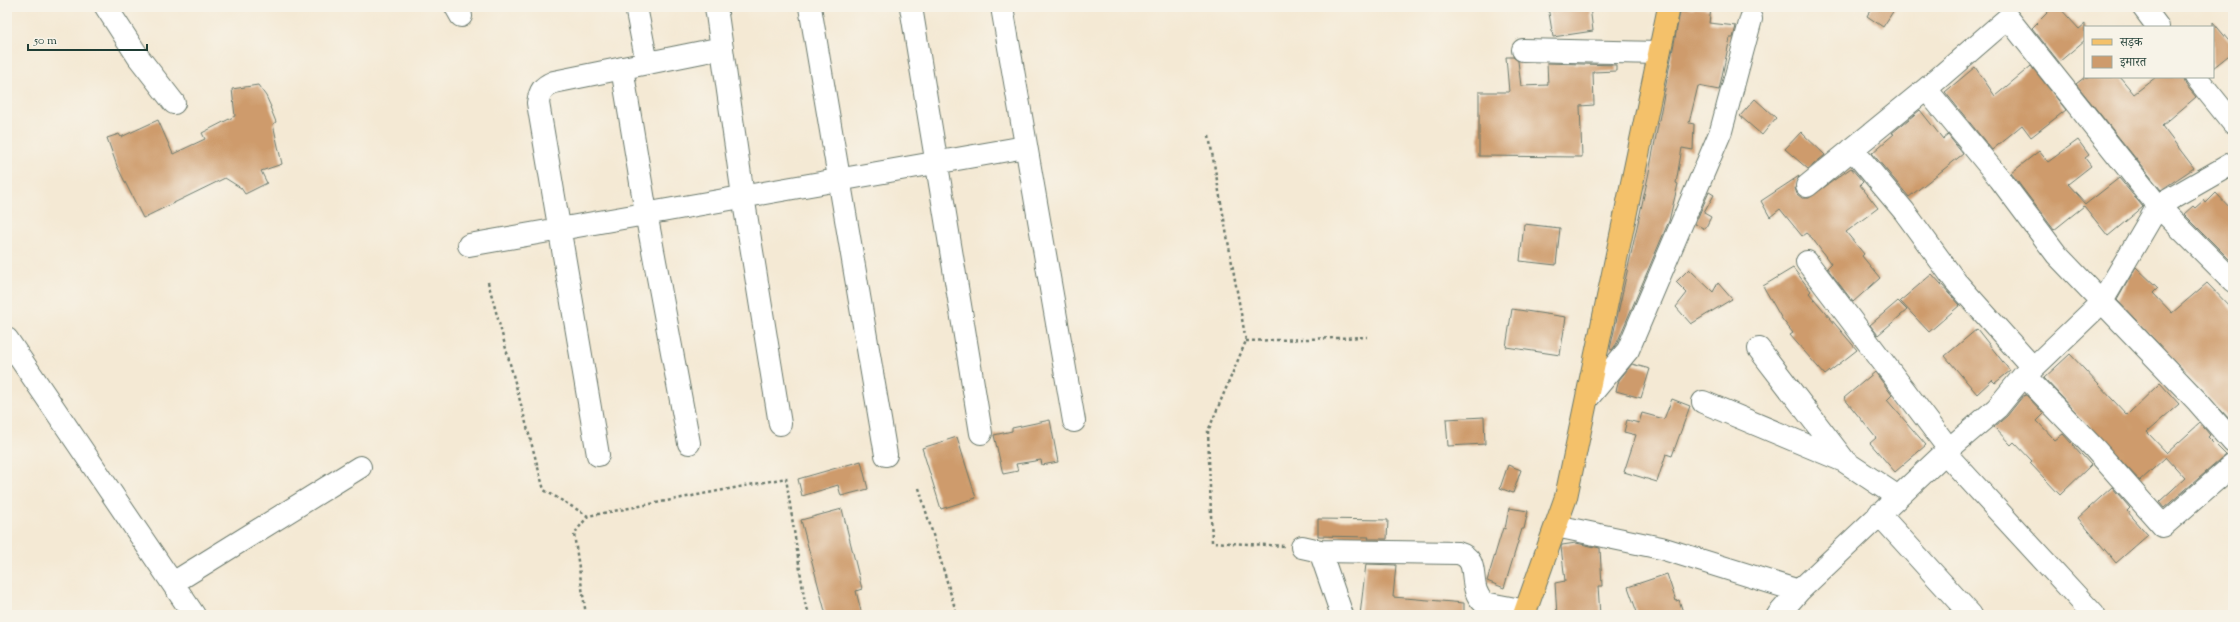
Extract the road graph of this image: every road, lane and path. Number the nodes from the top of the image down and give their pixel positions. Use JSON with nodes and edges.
{"nodes":[{"id":1,"x":106,"y":7,"type":"edge"},
{"id":2,"x":636,"y":7,"type":"edge"},
{"id":3,"x":716,"y":7,"type":"edge"},
{"id":4,"x":810,"y":7,"type":"edge"},
{"id":5,"x":911,"y":7,"type":"edge"},
{"id":6,"x":1002,"y":7,"type":"edge"},
{"id":7,"x":1669,"y":7,"type":"edge"},
{"id":8,"x":2143,"y":7,"type":"edge"},
{"id":9,"x":2010,"y":11,"type":"edge"},
{"id":10,"x":1751,"y":19,"type":"dead end"},
{"id":11,"x":2157,"y":26,"type":"edge"},
{"id":12,"x":722,"y":48,"type":"junction"},
{"id":13,"x":1523,"y":50,"type":"dead end"},
{"id":14,"x":1660,"y":53,"type":"junction"},
{"id":15,"x":647,"y":63,"type":"junction"},
{"id":16,"x":622,"y":68,"type":"junction"},
{"id":17,"x":2197,"y":78,"type":"edge"},
{"id":18,"x":1926,"y":89,"type":"junction"},
{"id":19,"x":174,"y":103,"type":"dead end"},
{"id":20,"x":2233,"y":123,"type":"edge"},
{"id":21,"x":1209,"y":136,"type":"dead end"},
{"id":22,"x":1026,"y":147,"type":"junction"},
{"id":23,"x":1852,"y":150,"type":"junction"},
{"id":24,"x":935,"y":161,"type":"junction"},
{"id":25,"x":2233,"y":163,"type":"edge"},
{"id":26,"x":838,"y":179,"type":"junction"},
{"id":27,"x":1807,"y":186,"type":"dead end"},
{"id":28,"x":743,"y":196,"type":"junction"},
{"id":29,"x":2158,"y":206,"type":"junction"},
{"id":30,"x":646,"y":213,"type":"junction"},
{"id":31,"x":559,"y":229,"type":"junction"},
{"id":32,"x":469,"y":245,"type":"dead end"},
{"id":33,"x":1807,"y":262,"type":"dead end"},
{"id":34,"x":2233,"y":281,"type":"edge"},
{"id":35,"x":488,"y":282,"type":"dead end"},
{"id":36,"x":2101,"y":303,"type":"junction"},
{"id":37,"x":1367,"y":337,"type":"dead end"},
{"id":38,"x":7,"y":339,"type":"edge"},
{"id":39,"x":1246,"y":341,"type":"junction"},
{"id":40,"x":1759,"y":349,"type":"dead end"},
{"id":41,"x":2028,"y":371,"type":"junction"},
{"id":42,"x":1587,"y":400,"type":"junction"},
{"id":43,"x":1703,"y":402,"type":"dead end"},
{"id":44,"x":1074,"y":421,"type":"dead end"},
{"id":45,"x":780,"y":424,"type":"dead end"},
{"id":46,"x":981,"y":433,"type":"dead end"},
{"id":47,"x":2233,"y":442,"type":"edge"},
{"id":48,"x":689,"y":443,"type":"dead end"},
{"id":49,"x":1947,"y":451,"type":"junction"},
{"id":50,"x":598,"y":455,"type":"dead end"},
{"id":51,"x":886,"y":455,"type":"dead end"},
{"id":52,"x":1844,"y":461,"type":"junction"},
{"id":53,"x":2233,"y":465,"type":"edge"},
{"id":54,"x":360,"y":467,"type":"dead end"},
{"id":55,"x":919,"y":488,"type":"dead end"},
{"id":56,"x":1898,"y":497,"type":"junction"},
{"id":57,"x":1879,"y":514,"type":"junction"},
{"id":58,"x":588,"y":516,"type":"junction"},
{"id":59,"x":1556,"y":526,"type":"junction"},
{"id":60,"x":1311,"y":549,"type":"junction"},
{"id":61,"x":173,"y":583,"type":"junction"},
{"id":62,"x":1799,"y":591,"type":"junction"},
{"id":63,"x":1525,"y":613,"type":"edge"},
{"id":64,"x":194,"y":615,"type":"edge"},
{"id":65,"x":586,"y":615,"type":"edge"},
{"id":66,"x":810,"y":615,"type":"edge"},
{"id":67,"x":957,"y":615,"type":"edge"},
{"id":68,"x":1342,"y":615,"type":"edge"},
{"id":69,"x":1778,"y":615,"type":"edge"},
{"id":70,"x":1971,"y":615,"type":"edge"},
{"id":71,"x":2094,"y":615,"type":"edge"}],
"edges":[{"from":1,"to":19,"type":"street"},
{"from":2,"to":15,"type":"street"},
{"from":3,"to":12,"type":"street"},
{"from":4,"to":26,"type":"street"},
{"from":5,"to":24,"type":"street"},
{"from":6,"to":22,"type":"street"},
{"from":7,"to":14,"type":"main road"},
{"from":8,"to":11,"type":"street"},
{"from":9,"to":18,"type":"street"},
{"from":9,"to":29,"type":"street"},
{"from":10,"to":42,"type":"street"},
{"from":12,"to":15,"type":"street"},
{"from":12,"to":28,"type":"street"},
{"from":13,"to":14,"type":"street"},
{"from":14,"to":42,"type":"main road"},
{"from":15,"to":16,"type":"street"},
{"from":16,"to":30,"type":"street"},
{"from":16,"to":31,"type":"street"},
{"from":17,"to":20,"type":"street"},
{"from":18,"to":23,"type":"street"},
{"from":18,"to":36,"type":"street"},
{"from":21,"to":39,"type":"path"},
{"from":22,"to":24,"type":"street"},
{"from":22,"to":44,"type":"street"},
{"from":23,"to":27,"type":"street"},
{"from":23,"to":41,"type":"street"},
{"from":24,"to":26,"type":"street"},
{"from":24,"to":46,"type":"street"},
{"from":25,"to":29,"type":"street"},
{"from":26,"to":28,"type":"street"},
{"from":26,"to":51,"type":"street"},
{"from":28,"to":30,"type":"street"},
{"from":28,"to":45,"type":"street"},
{"from":29,"to":34,"type":"street"},
{"from":29,"to":36,"type":"street"},
{"from":30,"to":31,"type":"street"},
{"from":30,"to":48,"type":"street"},
{"from":31,"to":32,"type":"street"},
{"from":31,"to":50,"type":"street"},
{"from":33,"to":49,"type":"street"},
{"from":35,"to":58,"type":"path"},
{"from":36,"to":41,"type":"street"},
{"from":36,"to":47,"type":"street"},
{"from":37,"to":39,"type":"path"},
{"from":38,"to":61,"type":"street"},
{"from":39,"to":60,"type":"path"},
{"from":40,"to":52,"type":"street"},
{"from":41,"to":49,"type":"street"},
{"from":41,"to":53,"type":"street"},
{"from":42,"to":59,"type":"main road"},
{"from":43,"to":52,"type":"street"},
{"from":49,"to":56,"type":"street"},
{"from":49,"to":71,"type":"street"},
{"from":52,"to":56,"type":"street"},
{"from":54,"to":61,"type":"street"},
{"from":55,"to":67,"type":"path"},
{"from":56,"to":57,"type":"street"},
{"from":57,"to":62,"type":"street"},
{"from":57,"to":70,"type":"street"},
{"from":58,"to":65,"type":"path"},
{"from":58,"to":66,"type":"path"},
{"from":59,"to":62,"type":"street"},
{"from":59,"to":63,"type":"main road"},
{"from":60,"to":63,"type":"street"},
{"from":60,"to":68,"type":"street"},
{"from":61,"to":64,"type":"street"},
{"from":62,"to":69,"type":"street"}]}
